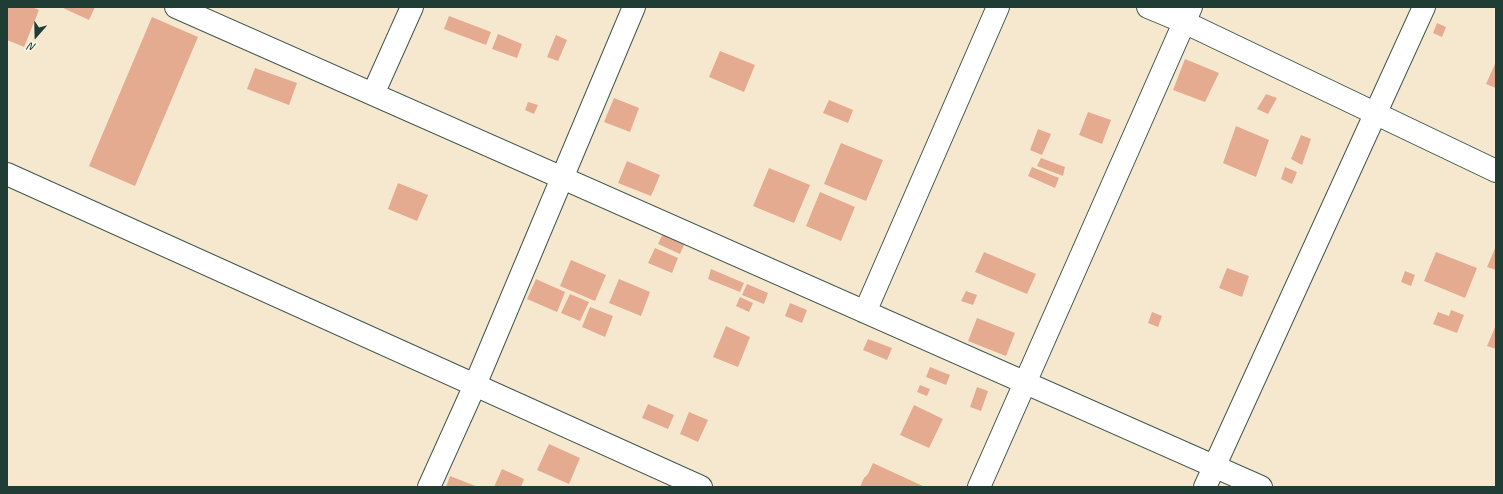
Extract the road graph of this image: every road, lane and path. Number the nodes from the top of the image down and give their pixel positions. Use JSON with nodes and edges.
{"nodes":[{"id":1,"x":176,"y":7,"type":"edge"},
{"id":2,"x":412,"y":7,"type":"edge"},
{"id":3,"x":634,"y":7,"type":"edge"},
{"id":4,"x":998,"y":7,"type":"edge"},
{"id":5,"x":1148,"y":7,"type":"edge"},
{"id":6,"x":1424,"y":7,"type":"edge"},
{"id":7,"x":1187,"y":15,"type":"edge"},
{"id":8,"x":374,"y":94,"type":"junction"},
{"id":9,"x":1375,"y":113,"type":"junction"},
{"id":10,"x":1496,"y":171,"type":"edge"},
{"id":11,"x":7,"y":174,"type":"edge"},
{"id":12,"x":562,"y":178,"type":"junction"},
{"id":13,"x":865,"y":312,"type":"junction"},
{"id":14,"x":1025,"y":383,"type":"junction"},
{"id":15,"x":475,"y":385,"type":"junction"},
{"id":16,"x":1214,"y":466,"type":"junction"},
{"id":17,"x":429,"y":487,"type":"edge"},
{"id":18,"x":701,"y":487,"type":"edge"},
{"id":19,"x":979,"y":487,"type":"edge"},
{"id":20,"x":1205,"y":487,"type":"edge"},
{"id":21,"x":1261,"y":487,"type":"edge"}],
"edges":[{"from":1,"to":8,"type":"street"},
{"from":2,"to":8,"type":"street"},
{"from":3,"to":12,"type":"street"},
{"from":4,"to":13,"type":"street"},
{"from":5,"to":7,"type":"street"},
{"from":6,"to":9,"type":"street"},
{"from":7,"to":9,"type":"street"},
{"from":7,"to":14,"type":"street"},
{"from":8,"to":12,"type":"street"},
{"from":9,"to":10,"type":"street"},
{"from":9,"to":16,"type":"street"},
{"from":11,"to":15,"type":"street"},
{"from":12,"to":13,"type":"street"},
{"from":12,"to":15,"type":"street"},
{"from":13,"to":14,"type":"street"},
{"from":14,"to":16,"type":"street"},
{"from":14,"to":19,"type":"street"},
{"from":15,"to":17,"type":"street"},
{"from":15,"to":18,"type":"street"},
{"from":16,"to":20,"type":"street"},
{"from":16,"to":21,"type":"street"}]}
